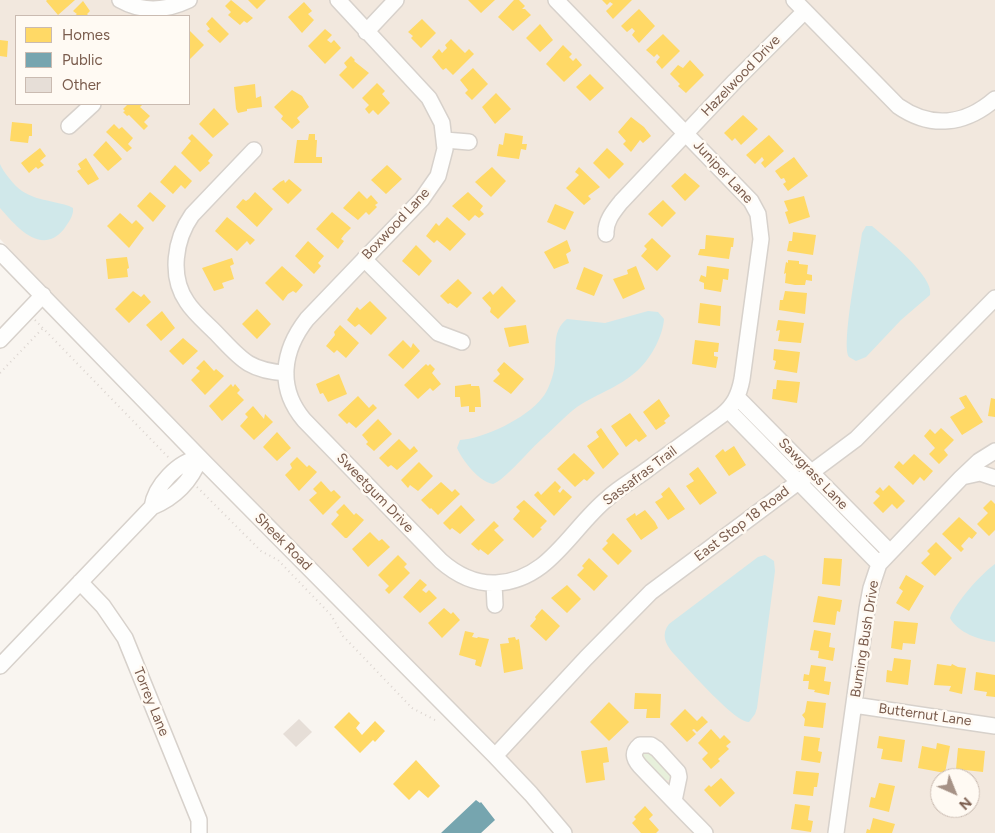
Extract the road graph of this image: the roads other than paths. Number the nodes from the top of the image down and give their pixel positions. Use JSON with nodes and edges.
{"nodes":[{"id":1,"x":120,"y":0,"type":"edge"},
{"id":2,"x":189,"y":0,"type":"edge"},
{"id":3,"x":338,"y":0,"type":"edge"},
{"id":4,"x":396,"y":0,"type":"edge"},
{"id":5,"x":556,"y":0,"type":"edge"},
{"id":6,"x":794,"y":0,"type":"edge"},
{"id":7,"x":805,"y":11,"type":"junction"},
{"id":8,"x":155,"y":13,"type":"edge"},
{"id":9,"x":366,"y":32,"type":"junction"},
{"id":10,"x":995,"y":99,"type":"edge"},
{"id":11,"x":92,"y":105,"type":"edge"},
{"id":12,"x":69,"y":126,"type":"dead end"},
{"id":13,"x":686,"y":133,"type":"junction"},
{"id":14,"x":445,"y":140,"type":"junction"},
{"id":15,"x":469,"y":142,"type":"dead end"},
{"id":16,"x":254,"y":150,"type":"dead end"},
{"id":17,"x":606,"y":234,"type":"dead end"},
{"id":18,"x":0,"y":252,"type":"edge"},
{"id":19,"x":364,"y":259,"type":"junction"},
{"id":20,"x":43,"y":295,"type":"junction"},
{"id":21,"x":995,"y":298,"type":"edge"},
{"id":22,"x":0,"y":340,"type":"edge"},
{"id":23,"x":462,"y":342,"type":"dead end"},
{"id":24,"x":286,"y":373,"type":"junction"},
{"id":25,"x":737,"y":397,"type":"junction"},
{"id":26,"x":728,"y":410,"type":"junction"},
{"id":27,"x":995,"y":451,"type":"edge"},
{"id":28,"x":200,"y":458,"type":"junction"},
{"id":29,"x":812,"y":472,"type":"junction"},
{"id":30,"x":960,"y":478,"type":"junction"},
{"id":31,"x":995,"y":478,"type":"edge"},
{"id":32,"x":798,"y":482,"type":"junction"},
{"id":33,"x":889,"y":552,"type":"junction"},
{"id":34,"x":879,"y":564,"type":"junction"},
{"id":35,"x":80,"y":582,"type":"junction"},
{"id":36,"x":494,"y":583,"type":"junction"},
{"id":37,"x":495,"y":605,"type":"dead end"},
{"id":38,"x":0,"y":666,"type":"edge"},
{"id":39,"x":854,"y":705,"type":"junction"},
{"id":40,"x":995,"y":726,"type":"edge"},
{"id":41,"x":495,"y":756,"type":"junction"},
{"id":42,"x":674,"y":801,"type":"dead end"},
{"id":43,"x":199,"y":833,"type":"edge"},
{"id":44,"x":564,"y":833,"type":"edge"},
{"id":45,"x":705,"y":833,"type":"edge"},
{"id":46,"x":836,"y":833,"type":"edge"}],
"edges":[{"from":1,"to":8,"type":"street"},
{"from":2,"to":8,"type":"street"},
{"from":3,"to":9,"type":"street","name":"Boxwood Lane"},
{"from":4,"to":9,"type":"street"},
{"from":5,"to":13,"type":"street","name":"Juniper Lane"},
{"from":6,"to":7,"type":"street"},
{"from":7,"to":10,"type":"street"},
{"from":7,"to":13,"type":"street","name":"Hazelwood Drive"},
{"from":9,"to":14,"type":"street","name":"Boxwood Lane"},
{"from":11,"to":12,"type":"street"},
{"from":13,"to":17,"type":"street","name":"Hazelwood Drive"},
{"from":13,"to":25,"type":"street","name":"Juniper Lane"},
{"from":14,"to":15,"type":"street"},
{"from":14,"to":19,"type":"street","name":"Boxwood Lane"},
{"from":16,"to":24,"type":"street"},
{"from":18,"to":20,"type":"street","name":"Sheek Road"},
{"from":19,"to":23,"type":"street"},
{"from":19,"to":24,"type":"street","name":"Boxwood Lane"},
{"from":20,"to":22,"type":"street"},
{"from":20,"to":28,"type":"street","name":"Sheek Road"},
{"from":21,"to":29,"type":"street","name":"East Stop 18 Road"},
{"from":24,"to":36,"type":"street","name":"Sweetgum Drive"},
{"from":25,"to":26,"type":"street","name":"Sassafras Trail"},
{"from":25,"to":29,"type":"street","name":"Sawgrass Lane"},
{"from":26,"to":32,"type":"street","name":"Sawgrass Lane"},
{"from":26,"to":36,"type":"street","name":"Sassafras Trail"},
{"from":27,"to":30,"type":"street","name":"Burning Bush Drive"},
{"from":28,"to":35,"type":"street"},
{"from":28,"to":41,"type":"street","name":"Sheek Road"},
{"from":29,"to":32,"type":"street","name":"East Stop 18 Road"},
{"from":29,"to":33,"type":"street","name":"Sawgrass Lane"},
{"from":30,"to":31,"type":"street"},
{"from":30,"to":33,"type":"street","name":"Burning Bush Drive"},
{"from":32,"to":34,"type":"street","name":"Sawgrass Lane"},
{"from":32,"to":41,"type":"street","name":"East Stop 18 Road"},
{"from":33,"to":34,"type":"street","name":"Burning Bush Drive"},
{"from":34,"to":39,"type":"street","name":"Burning Bush Drive"},
{"from":35,"to":38,"type":"street"},
{"from":35,"to":43,"type":"street","name":"Torrey Lane"},
{"from":36,"to":37,"type":"street"},
{"from":39,"to":40,"type":"street","name":"Butternut Lane"},
{"from":39,"to":46,"type":"street","name":"Burning Bush Drive"},
{"from":41,"to":44,"type":"street","name":"Sheek Road"},
{"from":42,"to":45,"type":"street"}]}
